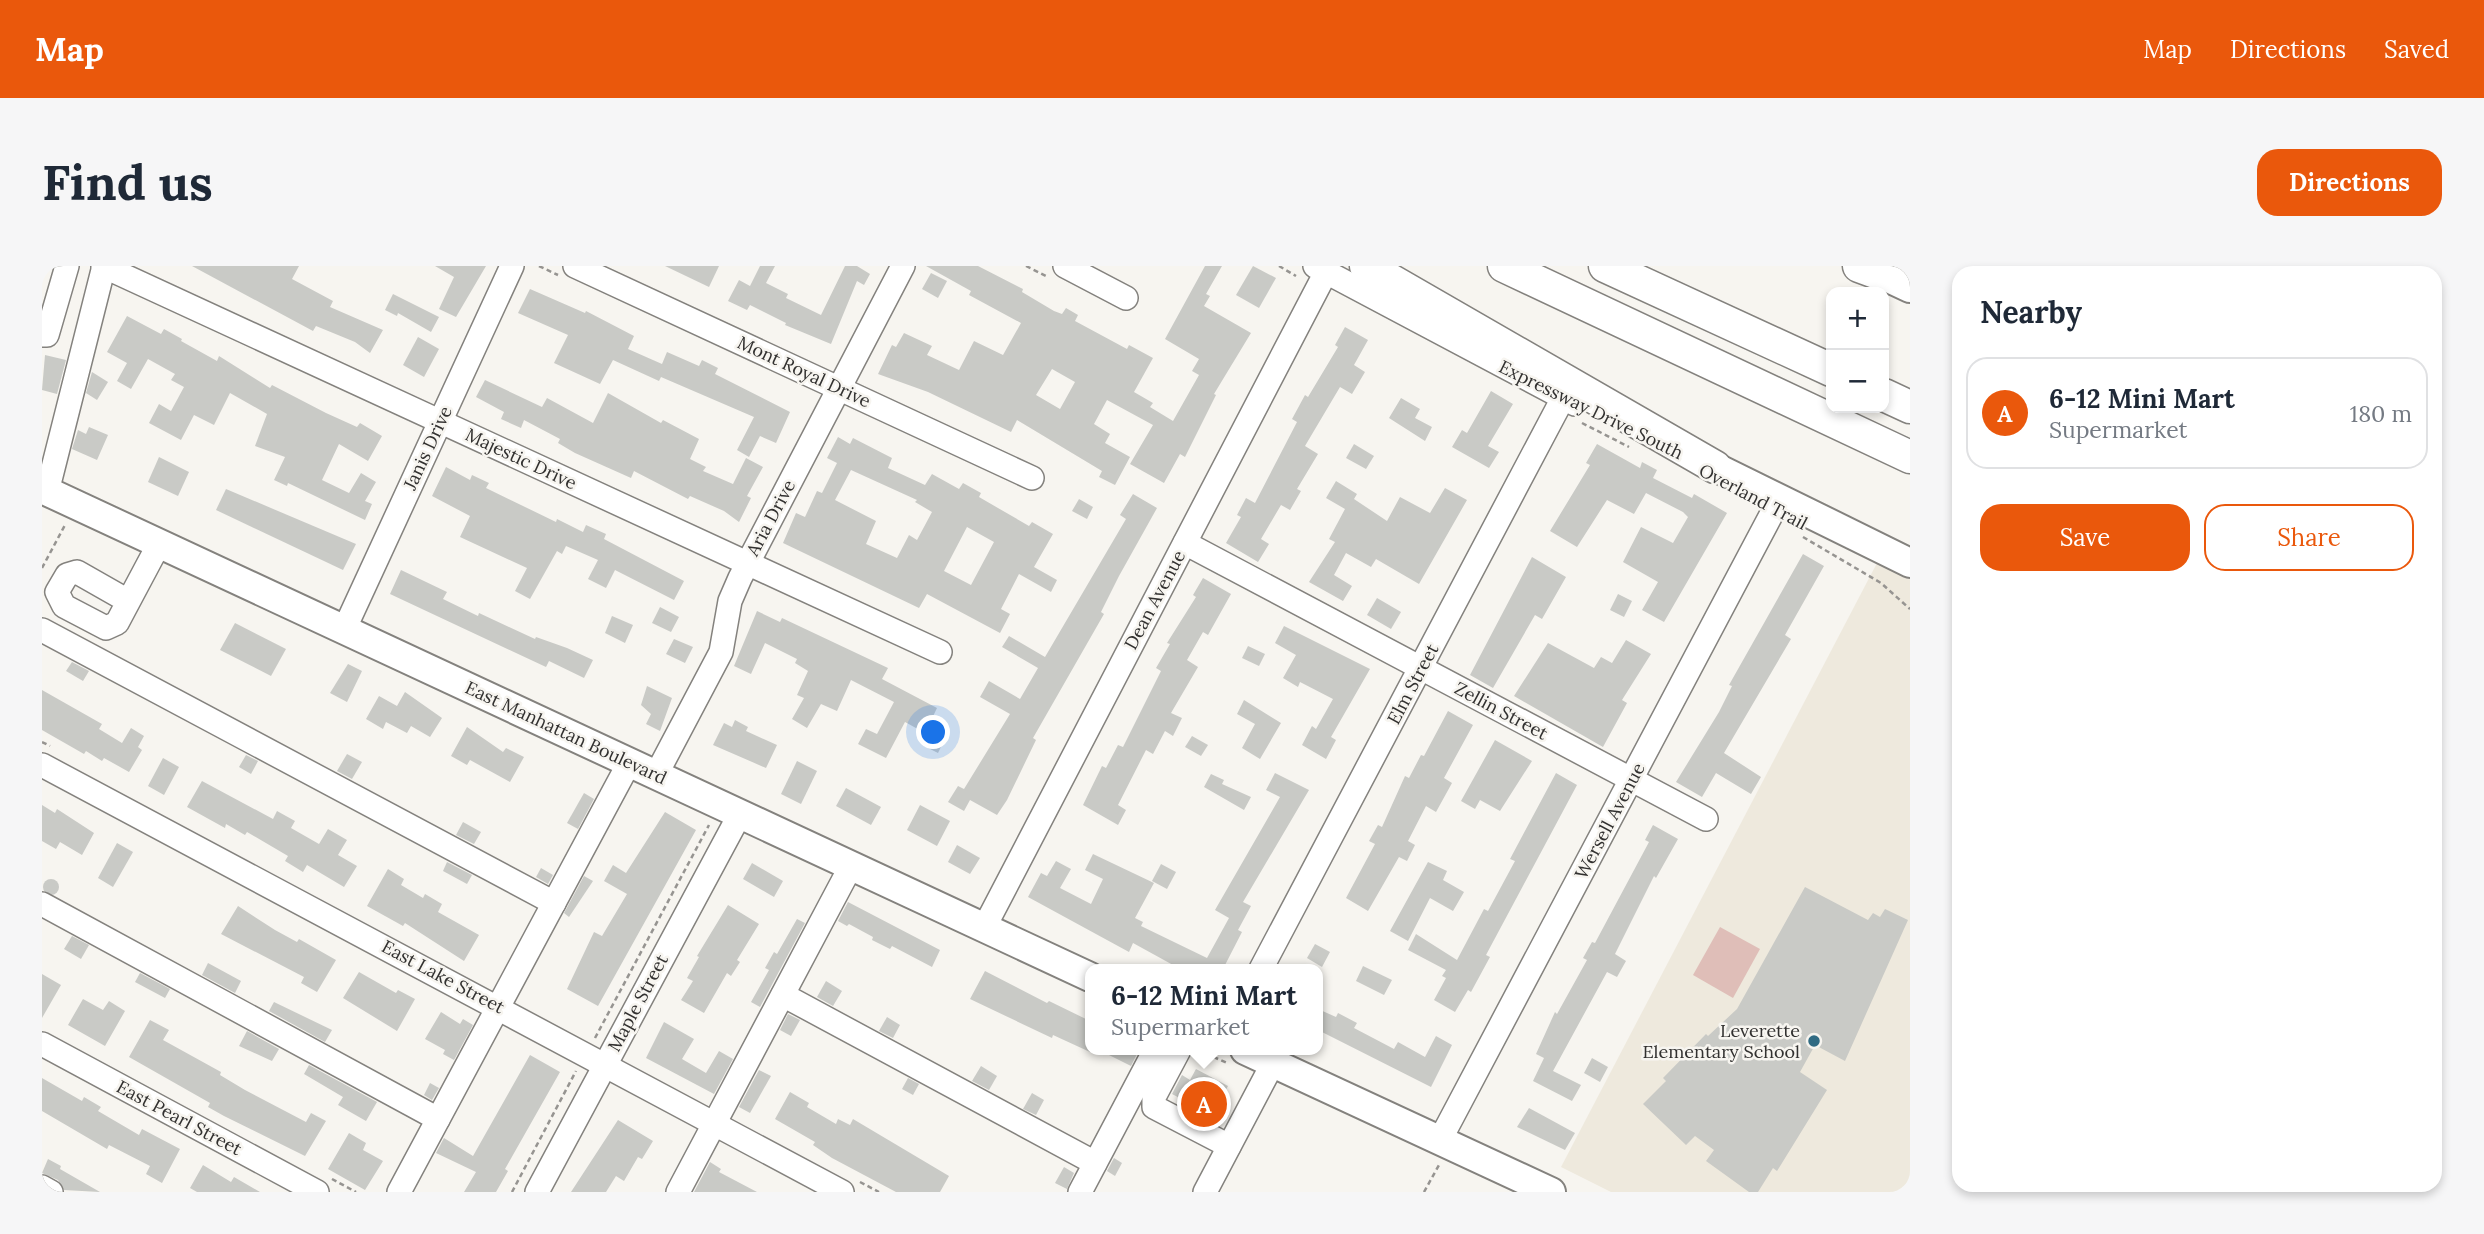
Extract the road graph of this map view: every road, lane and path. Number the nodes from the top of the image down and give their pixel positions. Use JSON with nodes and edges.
{"nodes":[{"id":1,"x":67,"y":266,"type":"edge"},
{"id":2,"x":103,"y":266,"type":"edge"},
{"id":3,"x":512,"y":266,"type":"edge"},
{"id":4,"x":575,"y":266,"type":"edge"},
{"id":5,"x":903,"y":266,"type":"edge"},
{"id":6,"x":1065,"y":266,"type":"edge"},
{"id":7,"x":1279,"y":266,"type":"edge"},
{"id":8,"x":1366,"y":266,"type":"edge"},
{"id":9,"x":1504,"y":266,"type":"edge"},
{"id":10,"x":1605,"y":266,"type":"edge"},
{"id":11,"x":1867,"y":268,"type":"edge"},
{"id":12,"x":1320,"y":275,"type":"edge"},
{"id":13,"x":1910,"y":288,"type":"edge"},
{"id":14,"x":1126,"y":298,"type":"dead end"},
{"id":15,"x":42,"y":335,"type":"edge"},
{"id":16,"x":1826,"y":368,"type":"edge"},
{"id":17,"x":839,"y":388,"type":"junction"},
{"id":18,"x":1889,"y":397,"type":"edge"},
{"id":19,"x":1560,"y":404,"type":"junction"},
{"id":20,"x":1910,"y":407,"type":"edge"},
{"id":21,"x":440,"y":422,"type":"junction"},
{"id":22,"x":1633,"y":449,"type":"dead end"},
{"id":23,"x":1910,"y":457,"type":"edge"},
{"id":24,"x":1715,"y":467,"type":"junction"},
{"id":25,"x":1032,"y":478,"type":"dead end"},
{"id":26,"x":45,"y":491,"type":"edge"},
{"id":27,"x":1774,"y":509,"type":"junction"},
{"id":28,"x":66,"y":524,"type":"dead end"},
{"id":29,"x":1185,"y":543,"type":"junction"},
{"id":30,"x":159,"y":544,"type":"junction"},
{"id":31,"x":747,"y":563,"type":"junction"},
{"id":32,"x":1910,"y":563,"type":"edge"},
{"id":33,"x":42,"y":568,"type":"edge"},
{"id":34,"x":128,"y":601,"type":"dead end"},
{"id":35,"x":1910,"y":609,"type":"edge"},
{"id":36,"x":42,"y":630,"type":"edge"},
{"id":37,"x":344,"y":630,"type":"junction"},
{"id":38,"x":940,"y":652,"type":"dead end"},
{"id":39,"x":1421,"y":669,"type":"junction"},
{"id":40,"x":629,"y":762,"type":"junction"},
{"id":41,"x":42,"y":765,"type":"edge"},
{"id":42,"x":656,"y":775,"type":"junction"},
{"id":43,"x":1632,"y":780,"type":"junction"},
{"id":44,"x":740,"y":814,"type":"junction"},
{"id":45,"x":1706,"y":819,"type":"dead end"},
{"id":46,"x":710,"y":823,"type":"dead end"},
{"id":47,"x":851,"y":866,"type":"junction"},
{"id":48,"x":554,"y":903,"type":"junction"},
{"id":49,"x":42,"y":904,"type":"edge"},
{"id":50,"x":984,"y":928,"type":"junction"},
{"id":51,"x":1264,"y":964,"type":"edge"},
{"id":52,"x":1085,"y":975,"type":"edge"},
{"id":53,"x":783,"y":995,"type":"junction"},
{"id":54,"x":498,"y":1007,"type":"junction"},
{"id":55,"x":42,"y":1044,"type":"edge"},
{"id":56,"x":1152,"y":1055,"type":"edge"},
{"id":57,"x":1176,"y":1055,"type":"edge"},
{"id":58,"x":1236,"y":1057,"type":"edge"},
{"id":59,"x":596,"y":1059,"type":"junction"},
{"id":60,"x":1273,"y":1063,"type":"junction"},
{"id":61,"x":438,"y":1119,"type":"junction"},
{"id":62,"x":715,"y":1124,"type":"junction"},
{"id":63,"x":1229,"y":1146,"type":"junction"},
{"id":64,"x":1440,"y":1151,"type":"junction"},
{"id":65,"x":1095,"y":1163,"type":"junction"},
{"id":66,"x":42,"y":1187,"type":"edge"},
{"id":67,"x":51,"y":1192,"type":"edge"},
{"id":68,"x":317,"y":1192,"type":"edge"},
{"id":69,"x":399,"y":1192,"type":"edge"},
{"id":70,"x":512,"y":1192,"type":"edge"},
{"id":71,"x":537,"y":1192,"type":"edge"},
{"id":72,"x":678,"y":1192,"type":"edge"},
{"id":73,"x":842,"y":1192,"type":"edge"},
{"id":74,"x":1080,"y":1192,"type":"edge"},
{"id":75,"x":1205,"y":1192,"type":"edge"},
{"id":76,"x":1424,"y":1192,"type":"edge"},
{"id":77,"x":1551,"y":1192,"type":"edge"}],
"edges":[{"from":1,"to":15,"type":"street"},
{"from":2,"to":21,"type":"street","name":"Majestic Drive"},
{"from":2,"to":26,"type":"street"},
{"from":3,"to":21,"type":"street","name":"Janis Drive"},
{"from":4,"to":17,"type":"street","name":"Mont Royal Drive"},
{"from":5,"to":17,"type":"street","name":"Aria Drive"},
{"from":6,"to":14,"type":"street"},
{"from":7,"to":12,"type":"path"},
{"from":8,"to":24,"type":"highway"},
{"from":9,"to":23,"type":"highway"},
{"from":10,"to":16,"type":"highway"},
{"from":11,"to":13,"type":"main road"},
{"from":12,"to":19,"type":"street","name":"Expressway Drive South"},
{"from":12,"to":29,"type":"street","name":"Dean Avenue"},
{"from":17,"to":25,"type":"street","name":"Mont Royal Drive"},
{"from":17,"to":31,"type":"street","name":"Aria Drive"},
{"from":18,"to":20,"type":"highway"},
{"from":19,"to":22,"type":"path"},
{"from":19,"to":24,"type":"street","name":"Expressway Drive South"},
{"from":19,"to":39,"type":"street","name":"Elm Street"},
{"from":21,"to":31,"type":"street","name":"Majestic Drive"},
{"from":21,"to":37,"type":"street","name":"Janis Drive"},
{"from":24,"to":27,"type":"main road","name":"Expressway Drive South"},
{"from":26,"to":30,"type":"main road","name":"East Manhattan Boulevard"},
{"from":27,"to":32,"type":"main road","name":"Expressway Drive South"},
{"from":27,"to":35,"type":"path","name":"Overland Trail"},
{"from":27,"to":43,"type":"street","name":"Wersell Avenue"},
{"from":28,"to":33,"type":"path"},
{"from":29,"to":39,"type":"street","name":"Zellin Street"},
{"from":29,"to":50,"type":"street","name":"Dean Avenue"},
{"from":30,"to":34,"type":"street"},
{"from":30,"to":37,"type":"main road","name":"East Manhattan Boulevard"},
{"from":31,"to":38,"type":"street","name":"Majestic Drive"},
{"from":31,"to":42,"type":"street","name":"Aria Drive"},
{"from":36,"to":48,"type":"street"},
{"from":37,"to":40,"type":"main road","name":"East Manhattan Boulevard"},
{"from":39,"to":43,"type":"street","name":"Zellin Street"},
{"from":39,"to":51,"type":"street","name":"Elm Street"},
{"from":40,"to":42,"type":"main road","name":"East Manhattan Boulevard"},
{"from":40,"to":48,"type":"street"},
{"from":41,"to":54,"type":"street","name":"East Lake Street"},
{"from":42,"to":44,"type":"main road","name":"East Manhattan Boulevard"},
{"from":43,"to":45,"type":"street","name":"Zellin Street"},
{"from":43,"to":64,"type":"street","name":"Wersell Avenue"},
{"from":44,"to":47,"type":"main road","name":"East Manhattan Boulevard"},
{"from":44,"to":59,"type":"street","name":"Maple Street"},
{"from":46,"to":59,"type":"path"},
{"from":47,"to":50,"type":"main road","name":"East Manhattan Boulevard"},
{"from":47,"to":53,"type":"street"},
{"from":48,"to":54,"type":"street"},
{"from":49,"to":61,"type":"street"},
{"from":50,"to":52,"type":"main road","name":"East Manhattan Boulevard"},
{"from":53,"to":62,"type":"street"},
{"from":53,"to":65,"type":"street"},
{"from":54,"to":59,"type":"street","name":"East Lake Street"},
{"from":54,"to":61,"type":"street"},
{"from":55,"to":68,"type":"street","name":"East Pearl Street"},
{"from":56,"to":65,"type":"street"},
{"from":57,"to":63,"type":"street"},
{"from":58,"to":60,"type":"main road"},
{"from":59,"to":62,"type":"street","name":"East Lake Street"},
{"from":59,"to":70,"type":"path"},
{"from":59,"to":71,"type":"street","name":"Maple Street"},
{"from":60,"to":63,"type":"street"},
{"from":60,"to":64,"type":"main road"},
{"from":61,"to":69,"type":"street"},
{"from":62,"to":72,"type":"street"},
{"from":62,"to":73,"type":"street","name":"East Lake Street"},
{"from":63,"to":75,"type":"street"},
{"from":64,"to":76,"type":"path"},
{"from":64,"to":77,"type":"main road"},
{"from":65,"to":74,"type":"street"},
{"from":66,"to":67,"type":"street"}]}
